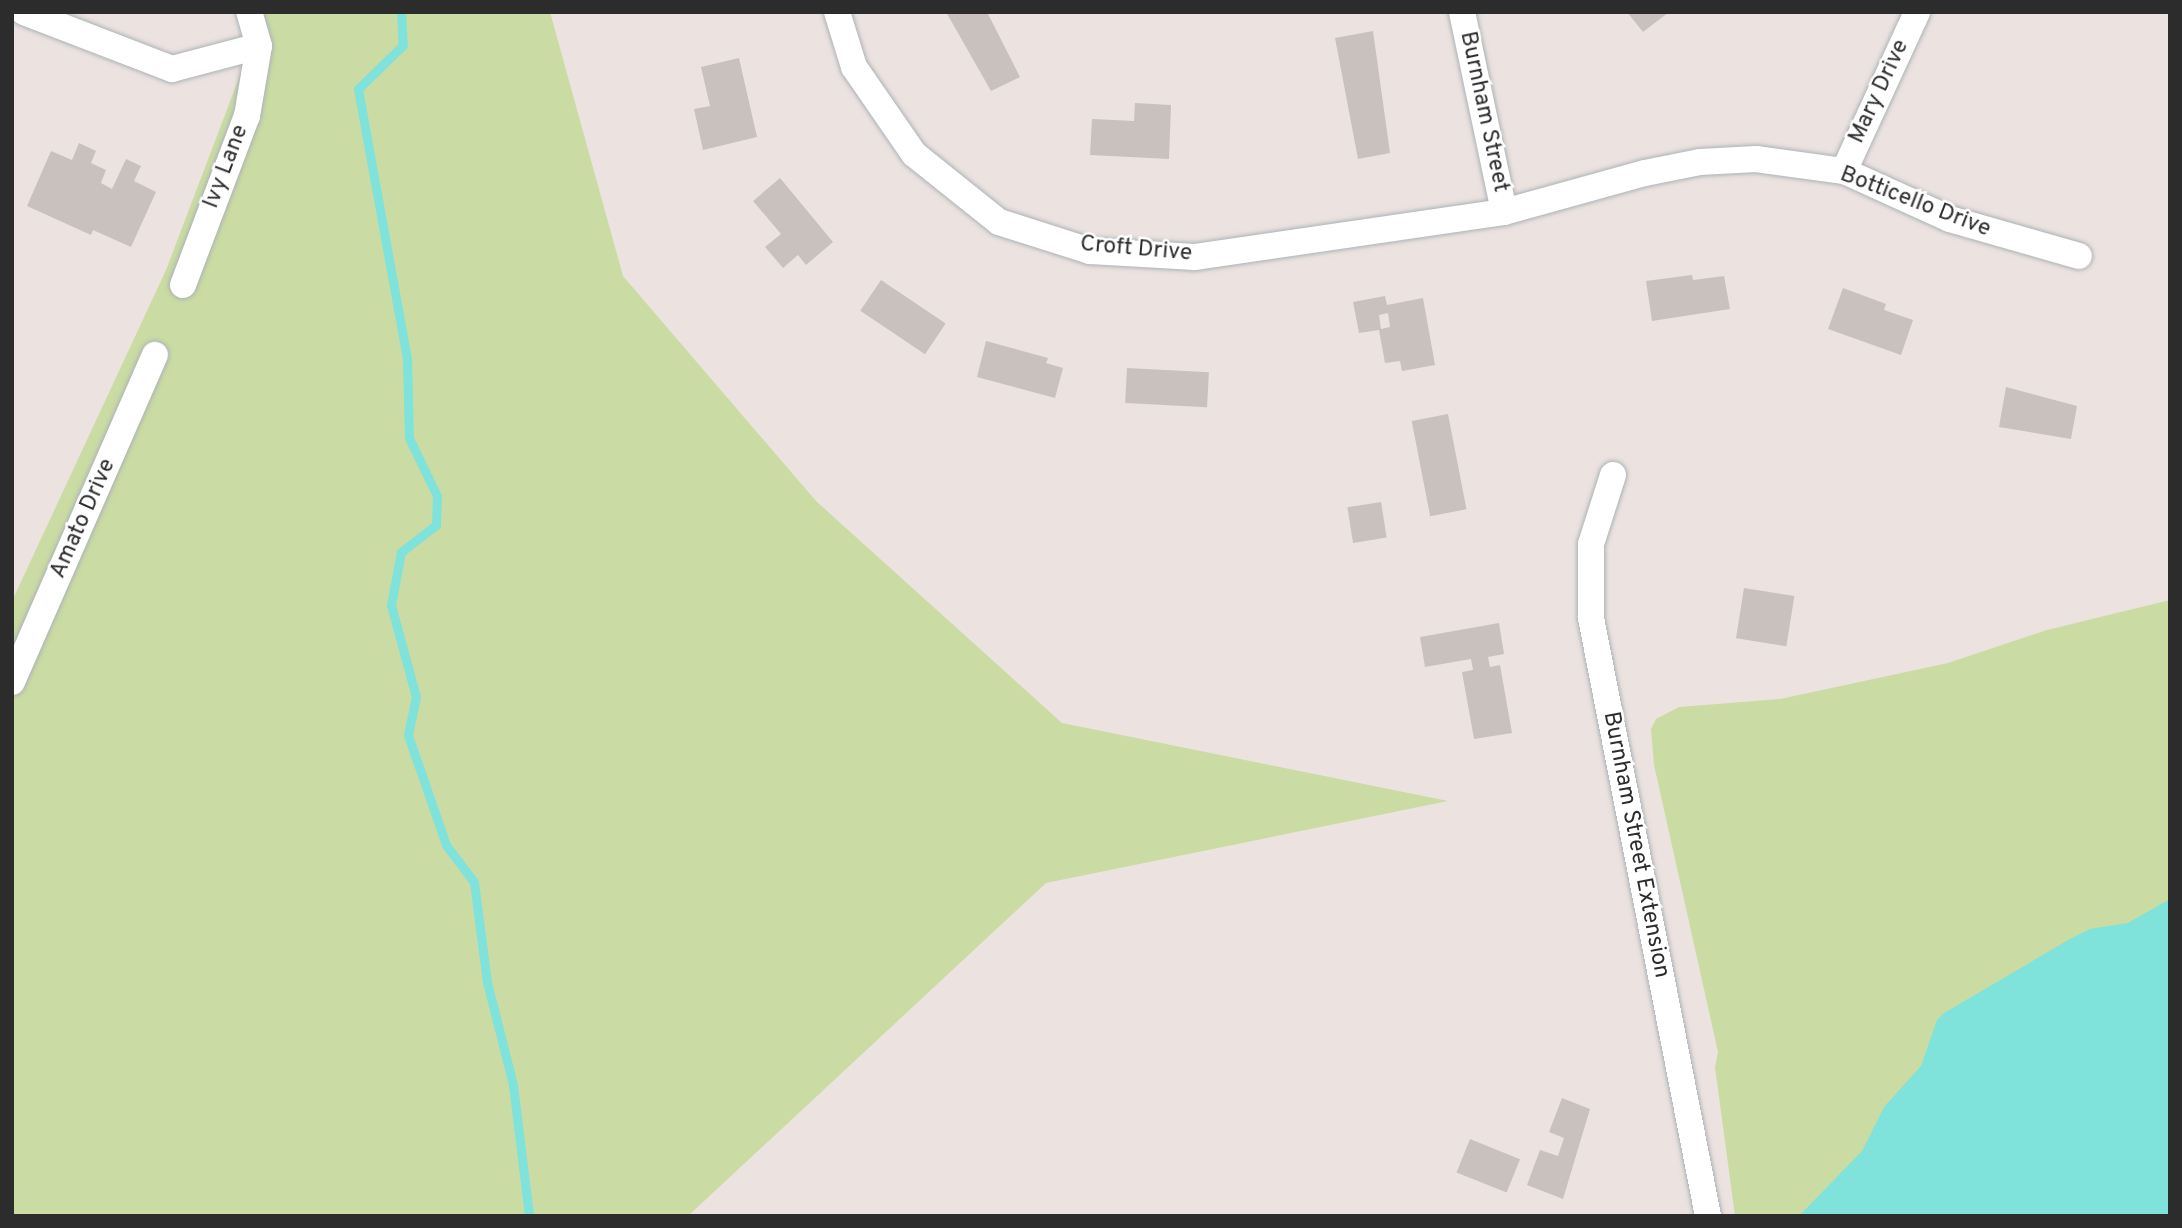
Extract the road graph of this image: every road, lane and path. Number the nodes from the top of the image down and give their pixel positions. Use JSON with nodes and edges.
{"nodes":[{"id":1,"x":24,"y":12,"type":"edge"},
{"id":2,"x":249,"y":12,"type":"edge"},
{"id":3,"x":837,"y":12,"type":"edge"},
{"id":4,"x":1462,"y":12,"type":"edge"},
{"id":5,"x":1917,"y":12,"type":"edge"},
{"id":6,"x":259,"y":46,"type":"junction"},
{"id":7,"x":1844,"y":172,"type":"junction"},
{"id":8,"x":1504,"y":212,"type":"junction"},
{"id":9,"x":2079,"y":256,"type":"dead end"},
{"id":10,"x":183,"y":285,"type":"dead end"},
{"id":11,"x":155,"y":355,"type":"dead end"},
{"id":12,"x":1613,"y":475,"type":"dead end"},
{"id":13,"x":12,"y":682,"type":"edge"},
{"id":14,"x":1709,"y":1216,"type":"edge"}],
"edges":[{"from":1,"to":6,"type":"street"},
{"from":2,"to":6,"type":"street","name":"Ivy Lane"},
{"from":3,"to":8,"type":"street","name":"Croft Drive"},
{"from":4,"to":8,"type":"street","name":"Burnham Street"},
{"from":5,"to":7,"type":"street","name":"Mary Drive"},
{"from":6,"to":10,"type":"street","name":"Ivy Lane"},
{"from":7,"to":8,"type":"street","name":"Botticello Drive"},
{"from":7,"to":9,"type":"street","name":"Botticello Drive"},
{"from":11,"to":13,"type":"street","name":"Amato Drive"},
{"from":12,"to":14,"type":"street","name":"Burnham Street Extension"}]}
